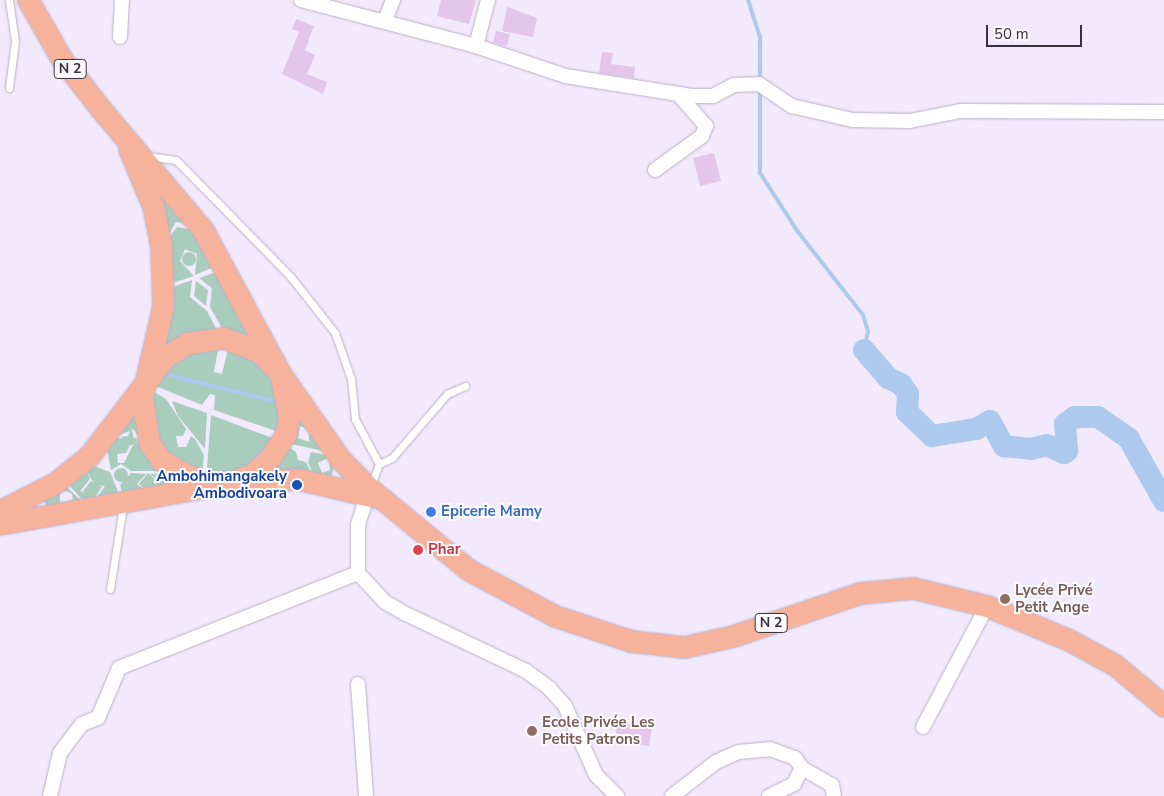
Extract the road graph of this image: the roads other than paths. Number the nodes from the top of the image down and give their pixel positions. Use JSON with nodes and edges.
{"nodes":[{"id":1,"x":9,"y":0,"type":"edge"},
{"id":2,"x":28,"y":0,"type":"edge"},
{"id":3,"x":122,"y":0,"type":"edge"},
{"id":4,"x":301,"y":0,"type":"edge"},
{"id":5,"x":393,"y":0,"type":"edge"},
{"id":6,"x":488,"y":0,"type":"edge"},
{"id":7,"x":385,"y":20,"type":"junction"},
{"id":8,"x":120,"y":37,"type":"dead end"},
{"id":9,"x":476,"y":46,"type":"junction"},
{"id":10,"x":9,"y":88,"type":"dead end"},
{"id":11,"x":678,"y":94,"type":"junction"},
{"id":12,"x":1164,"y":112,"type":"edge"},
{"id":13,"x":120,"y":134,"type":"junction"},
{"id":14,"x":144,"y":156,"type":"junction"},
{"id":15,"x":655,"y":170,"type":"dead end"},
{"id":16,"x":280,"y":373,"type":"junction"},
{"id":17,"x":142,"y":384,"type":"junction"},
{"id":18,"x":465,"y":386,"type":"dead end"},
{"id":19,"x":379,"y":464,"type":"junction"},
{"id":20,"x":229,"y":483,"type":"junction"},
{"id":21,"x":368,"y":490,"type":"junction"},
{"id":22,"x":123,"y":504,"type":"junction"},
{"id":23,"x":0,"y":511,"type":"edge"},
{"id":24,"x":0,"y":524,"type":"edge"},
{"id":25,"x":358,"y":573,"type":"junction"},
{"id":26,"x":110,"y":590,"type":"dead end"},
{"id":27,"x":987,"y":606,"type":"junction"},
{"id":28,"x":358,"y":684,"type":"dead end"},
{"id":29,"x":1164,"y":706,"type":"edge"},
{"id":30,"x":923,"y":727,"type":"dead end"},
{"id":31,"x":802,"y":768,"type":"junction"},
{"id":32,"x":50,"y":796,"type":"edge"},
{"id":33,"x":366,"y":796,"type":"edge"},
{"id":34,"x":617,"y":796,"type":"edge"},
{"id":35,"x":672,"y":796,"type":"edge"},
{"id":36,"x":769,"y":796,"type":"edge"},
{"id":37,"x":834,"y":796,"type":"edge"}],
"edges":[{"from":1,"to":10,"type":"lane"},
{"from":2,"to":13,"type":"main road","number":"N 2"},
{"from":3,"to":8,"type":"street"},
{"from":4,"to":7,"type":"street"},
{"from":5,"to":7,"type":"street"},
{"from":6,"to":9,"type":"street"},
{"from":7,"to":9,"type":"street"},
{"from":9,"to":11,"type":"street"},
{"from":11,"to":12,"type":"street"},
{"from":11,"to":15,"type":"street"},
{"from":13,"to":14,"type":"main road"},
{"from":13,"to":17,"type":"main road"},
{"from":14,"to":16,"type":"main road"},
{"from":14,"to":19,"type":"lane"},
{"from":16,"to":17,"type":"main road"},
{"from":16,"to":20,"type":"main road"},
{"from":16,"to":21,"type":"main road"},
{"from":17,"to":20,"type":"main road"},
{"from":17,"to":23,"type":"main road"},
{"from":18,"to":19,"type":"lane"},
{"from":19,"to":21,"type":"lane"},
{"from":20,"to":21,"type":"main road"},
{"from":20,"to":22,"type":"main road"},
{"from":21,"to":25,"type":"street"},
{"from":21,"to":27,"type":"main road","number":"N 2"},
{"from":22,"to":24,"type":"main road"},
{"from":22,"to":26,"type":"lane"},
{"from":25,"to":32,"type":"street"},
{"from":25,"to":34,"type":"street"},
{"from":27,"to":29,"type":"main road","number":"N 2"},
{"from":27,"to":30,"type":"street"},
{"from":28,"to":33,"type":"street"},
{"from":31,"to":35,"type":"street"},
{"from":31,"to":36,"type":"street"},
{"from":31,"to":37,"type":"street"}]}
